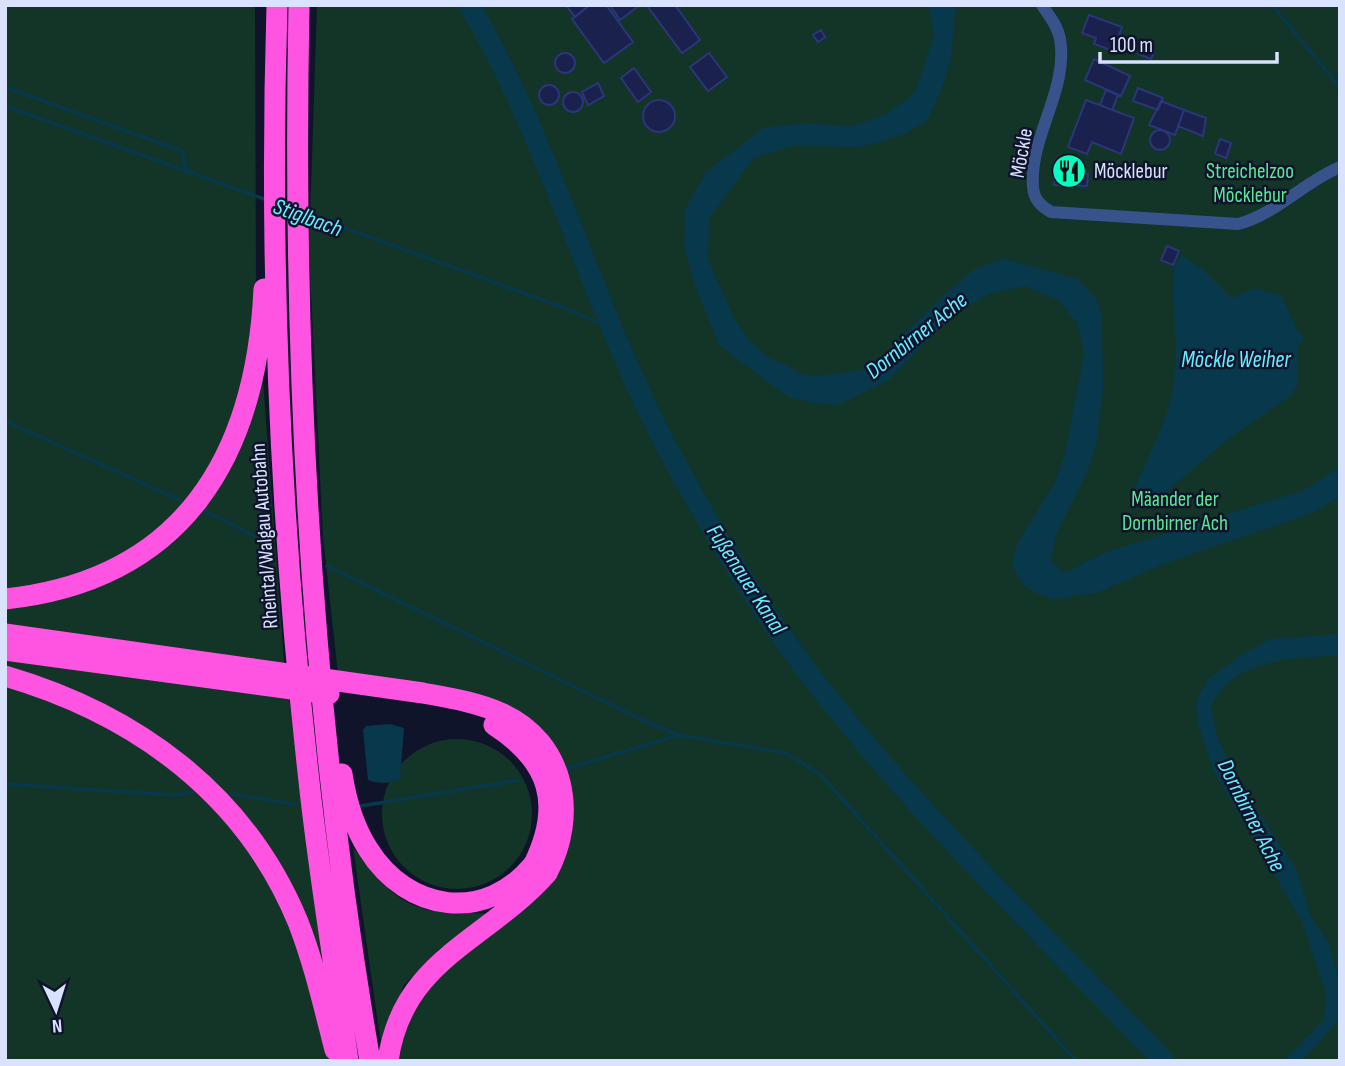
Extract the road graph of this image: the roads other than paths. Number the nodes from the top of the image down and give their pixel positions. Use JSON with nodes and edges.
{"nodes":[{"id":1,"x":277,"y":5,"type":"edge"},
{"id":2,"x":299,"y":5,"type":"edge"},
{"id":3,"x":1042,"y":5,"type":"edge"},
{"id":4,"x":1340,"y":167,"type":"edge"},
{"id":5,"x":275,"y":226,"type":"junction"},
{"id":6,"x":5,"y":599,"type":"edge"},
{"id":7,"x":5,"y":634,"type":"edge"},
{"id":8,"x":319,"y":644,"type":"junction"},
{"id":9,"x":5,"y":650,"type":"edge"},
{"id":10,"x":5,"y":676,"type":"edge"},
{"id":11,"x":540,"y":869,"type":"junction"},
{"id":12,"x":337,"y":1061,"type":"edge"},
{"id":13,"x":348,"y":1061,"type":"edge"},
{"id":14,"x":370,"y":1061,"type":"edge"},
{"id":15,"x":388,"y":1061,"type":"edge"}],
"edges":[{"from":1,"to":5,"type":"highway","name":"Rheintal/Walgau Autobahn"},
{"from":2,"to":8,"type":"highway"},
{"from":3,"to":4,"type":"street","name":"Möckle"},
{"from":5,"to":6,"type":"highway"},
{"from":5,"to":13,"type":"highway","name":"Rheintal/Walgau Autobahn"},
{"from":7,"to":11,"type":"highway","bridge":true},
{"from":8,"to":11,"type":"highway"},
{"from":8,"to":14,"type":"highway"},
{"from":9,"to":11,"type":"highway","bridge":true},
{"from":10,"to":12,"type":"highway"},
{"from":11,"to":15,"type":"highway"}]}
